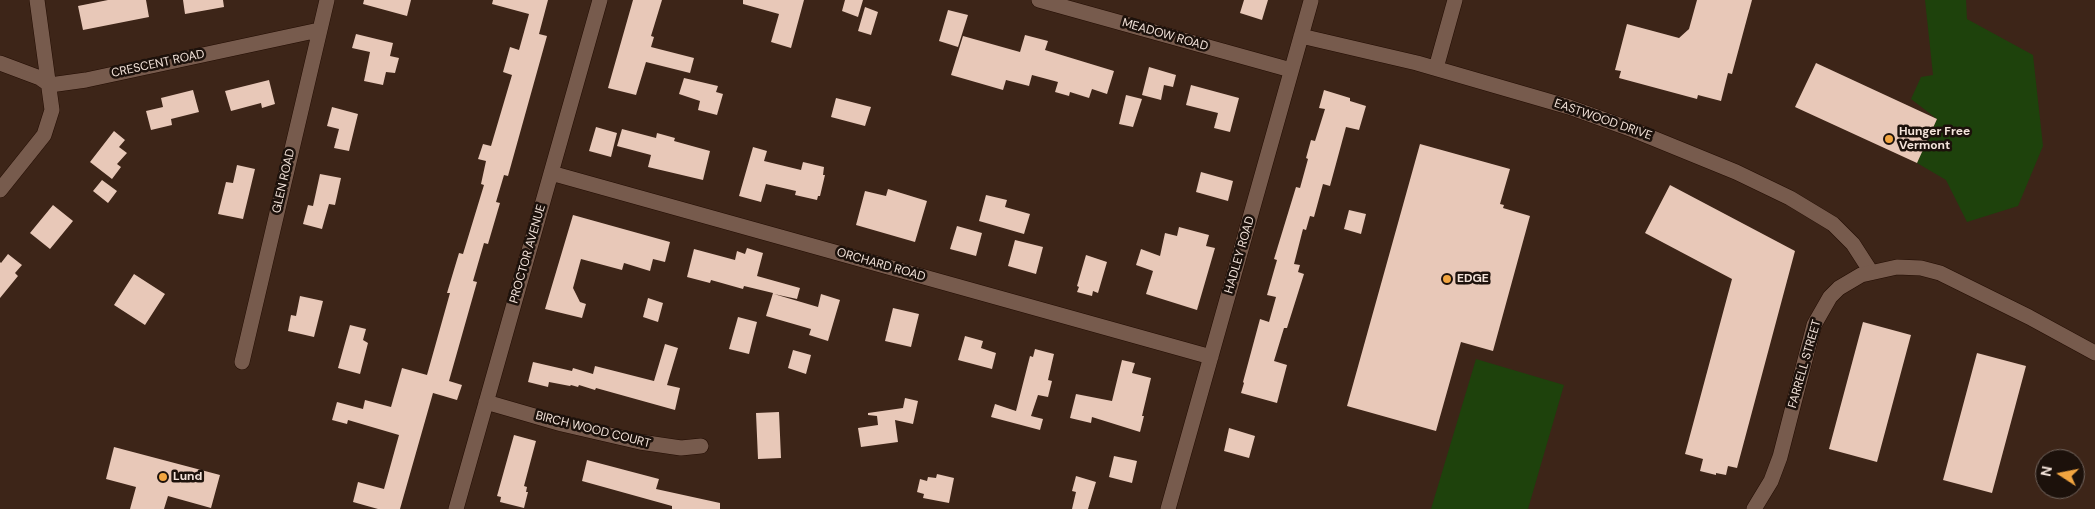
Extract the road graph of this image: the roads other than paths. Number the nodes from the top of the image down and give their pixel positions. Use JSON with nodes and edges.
{"nodes":[{"id":1,"x":37,"y":0,"type":"edge"},
{"id":2,"x":327,"y":0,"type":"edge"},
{"id":3,"x":600,"y":0,"type":"edge"},
{"id":4,"x":1039,"y":0,"type":"edge"},
{"id":5,"x":1456,"y":0,"type":"edge"},
{"id":6,"x":1311,"y":1,"type":"edge"},
{"id":7,"x":319,"y":30,"type":"junction"},
{"id":8,"x":1301,"y":36,"type":"junction"},
{"id":9,"x":0,"y":63,"type":"edge"},
{"id":10,"x":1436,"y":68,"type":"junction"},
{"id":11,"x":1292,"y":70,"type":"junction"},
{"id":12,"x":50,"y":85,"type":"junction"},
{"id":13,"x":551,"y":174,"type":"junction"},
{"id":14,"x":0,"y":190,"type":"edge"},
{"id":15,"x":1871,"y":272,"type":"junction"},
{"id":16,"x":2095,"y":353,"type":"edge"},
{"id":17,"x":1211,"y":357,"type":"junction"},
{"id":18,"x":242,"y":362,"type":"dead end"},
{"id":19,"x":486,"y":402,"type":"junction"},
{"id":20,"x":701,"y":446,"type":"dead end"},
{"id":21,"x":456,"y":509,"type":"edge"},
{"id":22,"x":1168,"y":509,"type":"edge"},
{"id":23,"x":1754,"y":509,"type":"edge"}],
"edges":[{"from":1,"to":12,"type":"street"},
{"from":2,"to":7,"type":"street","name":"GLEN ROAD"},
{"from":3,"to":13,"type":"street","name":"PROCTOR AVENUE"},
{"from":4,"to":11,"type":"street","name":"MEADOW ROAD"},
{"from":5,"to":10,"type":"street"},
{"from":6,"to":8,"type":"street","name":"HADLEY ROAD"},
{"from":7,"to":12,"type":"street","name":"CRESCENT ROAD"},
{"from":7,"to":18,"type":"street","name":"GLEN ROAD"},
{"from":8,"to":10,"type":"street","name":"EASTWOOD DRIVE"},
{"from":8,"to":11,"type":"street","name":"HADLEY ROAD"},
{"from":9,"to":12,"type":"street"},
{"from":10,"to":15,"type":"street","name":"EASTWOOD DRIVE"},
{"from":11,"to":17,"type":"street","name":"HADLEY ROAD"},
{"from":12,"to":14,"type":"street"},
{"from":13,"to":17,"type":"street","name":"ORCHARD ROAD"},
{"from":13,"to":19,"type":"street","name":"PROCTOR AVENUE"},
{"from":15,"to":16,"type":"street","name":"FARRELL STREET"},
{"from":15,"to":23,"type":"street","name":"FARRELL STREET"},
{"from":17,"to":22,"type":"street","name":"HADLEY ROAD"},
{"from":19,"to":20,"type":"street","name":"BIRCH WOOD COURT"},
{"from":19,"to":21,"type":"street","name":"PROCTOR AVENUE"}]}
